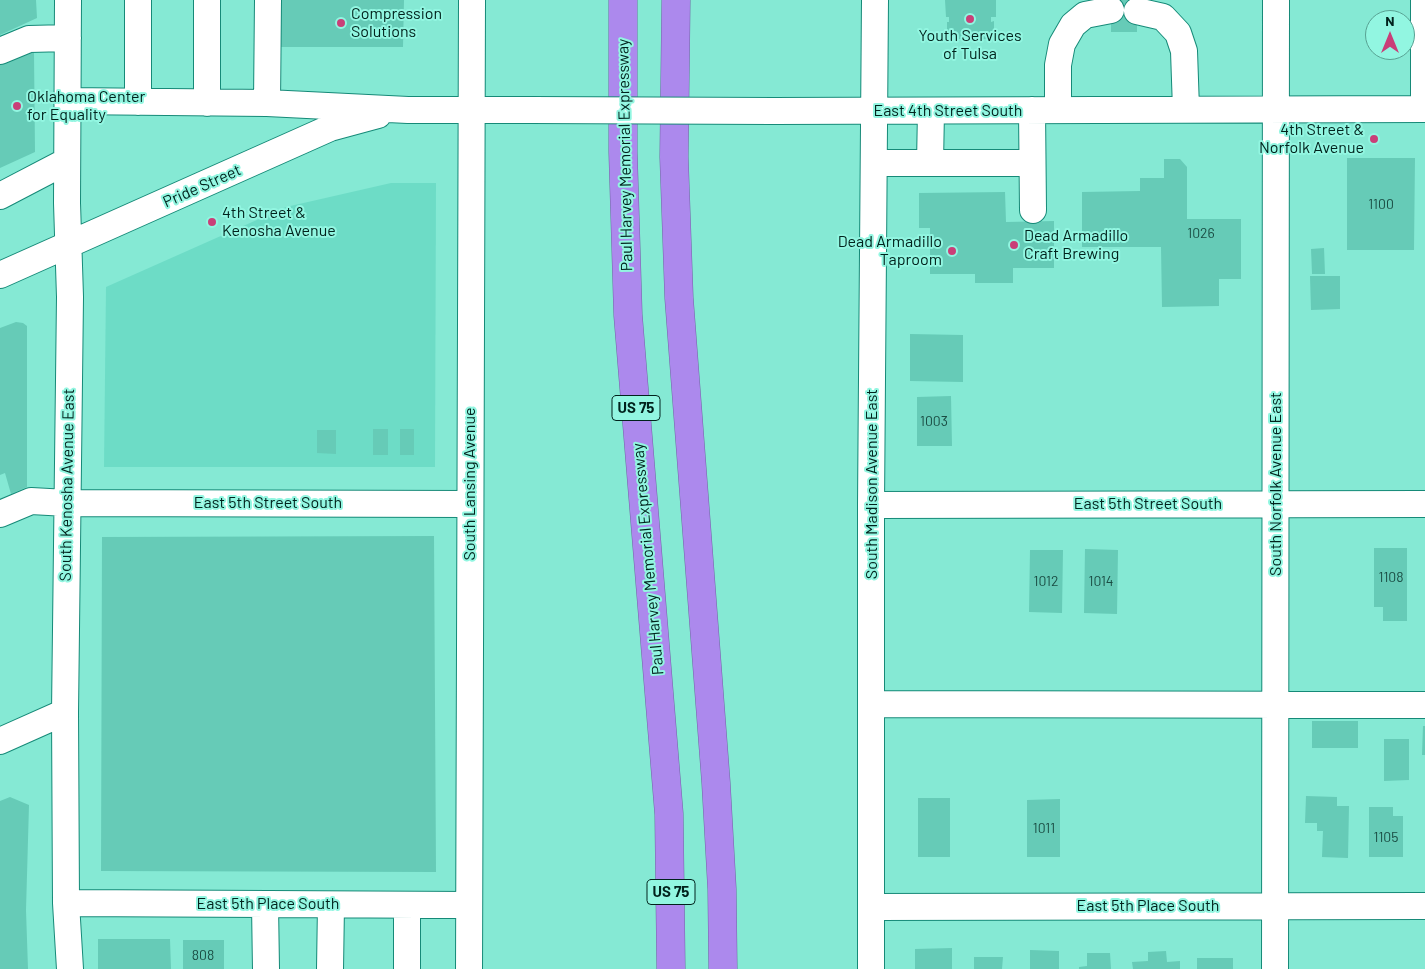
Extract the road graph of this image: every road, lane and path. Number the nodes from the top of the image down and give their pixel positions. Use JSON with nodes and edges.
{"nodes":[{"id":1,"x":68,"y":0,"type":"edge"},
{"id":2,"x":138,"y":0,"type":"edge"},
{"id":3,"x":207,"y":0,"type":"edge"},
{"id":4,"x":268,"y":0,"type":"edge"},
{"id":5,"x":472,"y":0,"type":"edge"},
{"id":6,"x":623,"y":0,"type":"edge"},
{"id":7,"x":676,"y":0,"type":"edge"},
{"id":8,"x":875,"y":0,"type":"edge"},
{"id":9,"x":1276,"y":0,"type":"edge"},
{"id":10,"x":1424,"y":0,"type":"edge"},
{"id":11,"x":68,"y":38,"type":"junction"},
{"id":12,"x":0,"y":51,"type":"edge"},
{"id":13,"x":67,"y":101,"type":"junction"},
{"id":14,"x":138,"y":102,"type":"junction"},
{"id":15,"x":207,"y":103,"type":"junction"},
{"id":16,"x":267,"y":103,"type":"junction"},
{"id":17,"x":472,"y":108,"type":"junction"},
{"id":18,"x":1275,"y":108,"type":"junction"},
{"id":19,"x":1424,"y":108,"type":"edge"},
{"id":20,"x":1186,"y":109,"type":"junction"},
{"id":21,"x":408,"y":110,"type":"junction"},
{"id":22,"x":1032,"y":110,"type":"junction"},
{"id":23,"x":1058,"y":110,"type":"junction"},
{"id":24,"x":875,"y":111,"type":"junction"},
{"id":25,"x":931,"y":111,"type":"junction"},
{"id":26,"x":67,"y":160,"type":"junction"},
{"id":27,"x":875,"y":163,"type":"junction"},
{"id":28,"x":930,"y":163,"type":"junction"},
{"id":29,"x":1032,"y":163,"type":"junction"},
{"id":30,"x":0,"y":196,"type":"edge"},
{"id":31,"x":1033,"y":210,"type":"dead end"},
{"id":32,"x":69,"y":245,"type":"junction"},
{"id":33,"x":0,"y":275,"type":"edge"},
{"id":34,"x":67,"y":503,"type":"junction"},
{"id":35,"x":470,"y":504,"type":"junction"},
{"id":36,"x":1276,"y":504,"type":"junction"},
{"id":37,"x":1425,"y":504,"type":"edge"},
{"id":38,"x":871,"y":505,"type":"junction"},
{"id":39,"x":0,"y":514,"type":"edge"},
{"id":40,"x":871,"y":704,"type":"junction"},
{"id":41,"x":1276,"y":705,"type":"junction"},
{"id":42,"x":1425,"y":705,"type":"edge"},
{"id":43,"x":65,"y":712,"type":"junction"},
{"id":44,"x":0,"y":742,"type":"edge"},
{"id":45,"x":66,"y":903,"type":"junction"},
{"id":46,"x":265,"y":905,"type":"junction"},
{"id":47,"x":331,"y":905,"type":"junction"},
{"id":48,"x":407,"y":905,"type":"junction"},
{"id":49,"x":1275,"y":905,"type":"junction"},
{"id":50,"x":469,"y":906,"type":"junction"},
{"id":51,"x":1425,"y":906,"type":"edge"},
{"id":52,"x":871,"y":907,"type":"junction"},
{"id":53,"x":70,"y":969,"type":"edge"},
{"id":54,"x":266,"y":969,"type":"edge"},
{"id":55,"x":330,"y":969,"type":"edge"},
{"id":56,"x":407,"y":969,"type":"edge"},
{"id":57,"x":469,"y":969,"type":"edge"},
{"id":58,"x":671,"y":969,"type":"edge"},
{"id":59,"x":723,"y":969,"type":"edge"},
{"id":60,"x":871,"y":969,"type":"edge"},
{"id":61,"x":1275,"y":969,"type":"edge"}],
"edges":[{"from":1,"to":11,"type":"street","name":"South Kenosha Avenue East"},
{"from":2,"to":14,"type":"street"},
{"from":3,"to":15,"type":"street"},
{"from":4,"to":16,"type":"street"},
{"from":5,"to":17,"type":"street","name":"South Lansing Avenue"},
{"from":6,"to":58,"type":"highway","name":"Paul Harvey Memorial Expressway","number":"US 75"},
{"from":7,"to":59,"type":"highway"},
{"from":8,"to":24,"type":"street","name":"South Madison Avenue East"},
{"from":9,"to":18,"type":"street","name":"South Norfolk Avenue East"},
{"from":10,"to":19,"type":"street"},
{"from":11,"to":12,"type":"street"},
{"from":11,"to":13,"type":"street","name":"South Kenosha Avenue East"},
{"from":13,"to":14,"type":"street","name":"Pride Street"},
{"from":13,"to":26,"type":"street","name":"South Kenosha Avenue East"},
{"from":14,"to":15,"type":"street","name":"Pride Street"},
{"from":15,"to":16,"type":"street","name":"Pride Street"},
{"from":16,"to":21,"type":"street","name":"Pride Street"},
{"from":17,"to":21,"type":"street","name":"Pride Street"},
{"from":17,"to":24,"type":"street","name":"East 4th Street South","bridge":true},
{"from":17,"to":35,"type":"street","name":"South Lansing Avenue"},
{"from":18,"to":19,"type":"street","name":"East 4th Street South"},
{"from":18,"to":20,"type":"street","name":"East 4th Street South"},
{"from":18,"to":36,"type":"street","name":"South Norfolk Avenue East"},
{"from":20,"to":23,"type":"street","name":"East 4th Street South"},
{"from":20,"to":23,"type":"street"},
{"from":21,"to":32,"type":"street","name":"Pride Street"},
{"from":22,"to":23,"type":"street","name":"East 4th Street South"},
{"from":22,"to":25,"type":"street","name":"East 4th Street South"},
{"from":22,"to":29,"type":"street"},
{"from":24,"to":25,"type":"street","name":"East 4th Street South"},
{"from":24,"to":27,"type":"street","name":"South Madison Avenue East"},
{"from":25,"to":28,"type":"street"},
{"from":26,"to":30,"type":"street"},
{"from":26,"to":32,"type":"street","name":"South Kenosha Avenue East"},
{"from":27,"to":28,"type":"street"},
{"from":27,"to":38,"type":"street","name":"South Madison Avenue East"},
{"from":28,"to":29,"type":"street"},
{"from":29,"to":31,"type":"street"},
{"from":32,"to":33,"type":"street","name":"Pride Street"},
{"from":32,"to":34,"type":"street","name":"South Kenosha Avenue East"},
{"from":34,"to":35,"type":"street","name":"East 5th Street South"},
{"from":34,"to":39,"type":"street","name":"East 5th Street South"},
{"from":34,"to":43,"type":"street","name":"South Kenosha Avenue East"},
{"from":35,"to":50,"type":"street","name":"South Lansing Avenue"},
{"from":36,"to":37,"type":"street","name":"East 5th Street South"},
{"from":36,"to":38,"type":"street","name":"East 5th Street South"},
{"from":36,"to":41,"type":"street","name":"South Norfolk Avenue East"},
{"from":38,"to":40,"type":"street","name":"South Madison Avenue East"},
{"from":40,"to":41,"type":"street"},
{"from":40,"to":52,"type":"street","name":"South Madison Avenue East"},
{"from":41,"to":42,"type":"street"},
{"from":41,"to":49,"type":"street","name":"South Norfolk Avenue East"},
{"from":43,"to":44,"type":"street"},
{"from":43,"to":45,"type":"street","name":"South Kenosha Avenue East"},
{"from":45,"to":46,"type":"street","name":"East 5th Place South"},
{"from":45,"to":53,"type":"street","name":"South Kenosha Avenue East"},
{"from":46,"to":47,"type":"street","name":"East 5th Place South"},
{"from":46,"to":54,"type":"street"},
{"from":47,"to":48,"type":"street","name":"East 5th Place South"},
{"from":47,"to":55,"type":"street"},
{"from":48,"to":50,"type":"street","name":"East 5th Place South"},
{"from":48,"to":56,"type":"street"},
{"from":49,"to":51,"type":"street","name":"East 5th Place South"},
{"from":49,"to":52,"type":"street","name":"East 5th Place South"},
{"from":49,"to":61,"type":"street","name":"South Norfolk Avenue East"},
{"from":50,"to":57,"type":"street","name":"South Lansing Avenue"},
{"from":52,"to":60,"type":"street","name":"South Madison Avenue East"}]}
